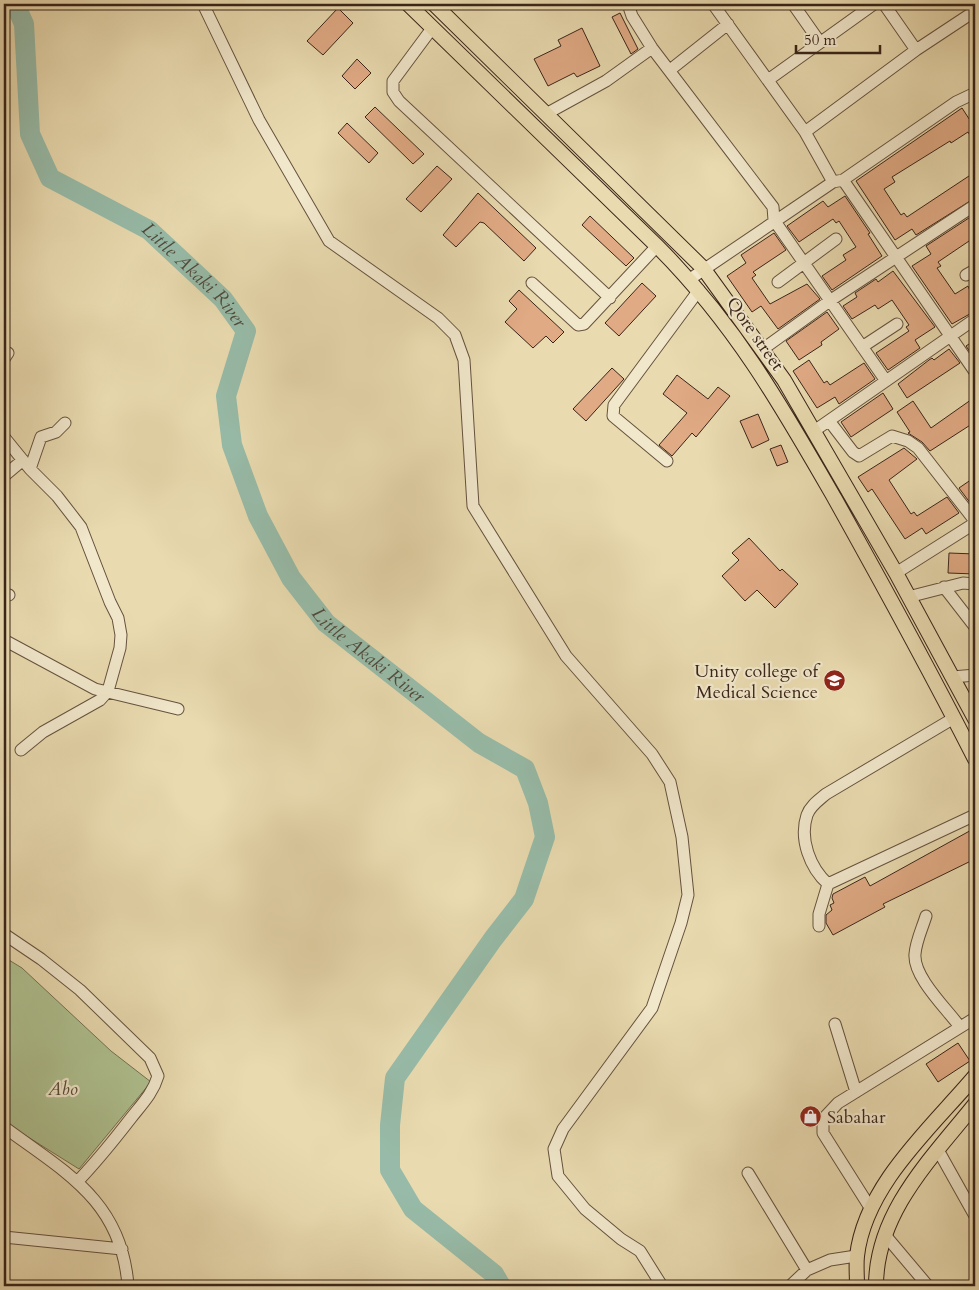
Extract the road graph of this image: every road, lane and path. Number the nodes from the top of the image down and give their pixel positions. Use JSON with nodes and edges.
{"nodes":[{"id":1,"x":203,"y":4,"type":"edge"},
{"id":2,"x":408,"y":4,"type":"edge"},
{"id":3,"x":434,"y":4,"type":"edge"},
{"id":4,"x":628,"y":4,"type":"edge"},
{"id":5,"x":713,"y":4,"type":"edge"},
{"id":6,"x":793,"y":4,"type":"edge"},
{"id":7,"x":874,"y":4,"type":"edge"},
{"id":8,"x":884,"y":4,"type":"edge"},
{"id":9,"x":975,"y":11,"type":"edge"},
{"id":10,"x":728,"y":24,"type":"junction"},
{"id":11,"x":433,"y":27,"type":"junction"},
{"id":12,"x":819,"y":41,"type":"junction"},
{"id":13,"x":652,"y":48,"type":"junction"},
{"id":14,"x":916,"y":50,"type":"junction"},
{"id":15,"x":670,"y":70,"type":"junction"},
{"id":16,"x":768,"y":80,"type":"junction"},
{"id":17,"x":975,"y":93,"type":"edge"},
{"id":18,"x":546,"y":114,"type":"junction"},
{"id":19,"x":805,"y":132,"type":"junction"},
{"id":20,"x":838,"y":181,"type":"junction"},
{"id":21,"x":975,"y":205,"type":"edge"},
{"id":22,"x":774,"y":220,"type":"junction"},
{"id":23,"x":836,"y":239,"type":"dead end"},
{"id":24,"x":657,"y":246,"type":"junction"},
{"id":25,"x":896,"y":258,"type":"junction"},
{"id":26,"x":804,"y":263,"type":"junction"},
{"id":27,"x":703,"y":268,"type":"junction"},
{"id":28,"x":690,"y":279,"type":"junction"},
{"id":29,"x":778,"y":282,"type":"dead end"},
{"id":30,"x":532,"y":283,"type":"dead end"},
{"id":31,"x":699,"y":290,"type":"junction"},
{"id":32,"x":610,"y":298,"type":"junction"},
{"id":33,"x":831,"y":300,"type":"junction"},
{"id":34,"x":975,"y":319,"type":"edge"},
{"id":35,"x":897,"y":324,"type":"dead end"},
{"id":36,"x":949,"y":336,"type":"junction"},
{"id":37,"x":862,"y":348,"type":"junction"},
{"id":38,"x":764,"y":349,"type":"junction"},
{"id":39,"x":975,"y":372,"type":"edge"},
{"id":40,"x":886,"y":381,"type":"junction"},
{"id":41,"x":830,"y":422,"type":"junction"},
{"id":42,"x":65,"y":423,"type":"dead end"},
{"id":43,"x":814,"y":432,"type":"junction"},
{"id":44,"x":4,"y":437,"type":"edge"},
{"id":45,"x":667,"y":461,"type":"dead end"},
{"id":46,"x":26,"y":464,"type":"junction"},
{"id":47,"x":4,"y":476,"type":"edge"},
{"id":48,"x":975,"y":522,"type":"edge"},
{"id":49,"x":896,"y":572,"type":"junction"},
{"id":50,"x":975,"y":584,"type":"edge"},
{"id":51,"x":944,"y":587,"type":"junction"},
{"id":52,"x":908,"y":597,"type":"junction"},
{"id":53,"x":975,"y":627,"type":"edge"},
{"id":54,"x":4,"y":640,"type":"edge"},
{"id":55,"x":975,"y":675,"type":"edge"},
{"id":56,"x":953,"y":677,"type":"junction"},
{"id":57,"x":108,"y":691,"type":"junction"},
{"id":58,"x":178,"y":709,"type":"dead end"},
{"id":59,"x":954,"y":718,"type":"junction"},
{"id":60,"x":975,"y":719,"type":"edge"},
{"id":61,"x":21,"y":750,"type":"dead end"},
{"id":62,"x":975,"y":758,"type":"edge"},
{"id":63,"x":975,"y":815,"type":"edge"},
{"id":64,"x":828,"y":884,"type":"junction"},
{"id":65,"x":926,"y":916,"type":"dead end"},
{"id":66,"x":819,"y":926,"type":"dead end"},
{"id":67,"x":4,"y":934,"type":"edge"},
{"id":68,"x":975,"y":1018,"type":"edge"},
{"id":69,"x":835,"y":1024,"type":"dead end"},
{"id":70,"x":960,"y":1027,"type":"junction"},
{"id":71,"x":975,"y":1076,"type":"edge"},
{"id":72,"x":856,"y":1092,"type":"junction"},
{"id":73,"x":975,"y":1104,"type":"edge"},
{"id":74,"x":4,"y":1127,"type":"edge"},
{"id":75,"x":938,"y":1150,"type":"junction"},
{"id":76,"x":748,"y":1173,"type":"dead end"},
{"id":77,"x":78,"y":1181,"type":"junction"},
{"id":78,"x":871,"y":1209,"type":"junction"},
{"id":79,"x":975,"y":1216,"type":"edge"},
{"id":80,"x":885,"y":1235,"type":"junction"},
{"id":81,"x":4,"y":1237,"type":"edge"},
{"id":82,"x":122,"y":1249,"type":"junction"},
{"id":83,"x":856,"y":1256,"type":"junction"},
{"id":84,"x":807,"y":1270,"type":"junction"},
{"id":85,"x":128,"y":1286,"type":"edge"},
{"id":86,"x":662,"y":1286,"type":"edge"},
{"id":87,"x":790,"y":1286,"type":"edge"},
{"id":88,"x":857,"y":1286,"type":"edge"},
{"id":89,"x":876,"y":1286,"type":"edge"},
{"id":90,"x":928,"y":1286,"type":"edge"}],
"edges":[{"from":1,"to":86,"type":"street"},
{"from":2,"to":11,"type":"main road","name":"Qore street"},
{"from":3,"to":18,"type":"main road","name":"Qore street"},
{"from":4,"to":13,"type":"street"},
{"from":5,"to":10,"type":"street"},
{"from":6,"to":12,"type":"street"},
{"from":7,"to":12,"type":"street"},
{"from":8,"to":14,"type":"street"},
{"from":9,"to":14,"type":"street"},
{"from":10,"to":15,"type":"street"},
{"from":10,"to":16,"type":"street"},
{"from":11,"to":24,"type":"main road","name":"Qore street"},
{"from":11,"to":32,"type":"street"},
{"from":12,"to":16,"type":"street"},
{"from":13,"to":15,"type":"street"},
{"from":13,"to":18,"type":"street"},
{"from":14,"to":19,"type":"street"},
{"from":15,"to":22,"type":"street"},
{"from":16,"to":19,"type":"street"},
{"from":17,"to":20,"type":"street"},
{"from":18,"to":27,"type":"main road","name":"Qore street"},
{"from":19,"to":20,"type":"street"},
{"from":20,"to":22,"type":"street"},
{"from":20,"to":25,"type":"street"},
{"from":21,"to":25,"type":"street"},
{"from":22,"to":26,"type":"street"},
{"from":22,"to":27,"type":"street"},
{"from":23,"to":26,"type":"street"},
{"from":24,"to":28,"type":"main road","name":"Qore street"},
{"from":24,"to":32,"type":"street"},
{"from":25,"to":33,"type":"street"},
{"from":25,"to":36,"type":"street"},
{"from":26,"to":29,"type":"street"},
{"from":26,"to":33,"type":"street"},
{"from":27,"to":28,"type":"street"},
{"from":27,"to":38,"type":"main road","name":"Qore street"},
{"from":28,"to":31,"type":"main road","name":"Qore street"},
{"from":30,"to":32,"type":"street"},
{"from":31,"to":45,"type":"street"},
{"from":31,"to":59,"type":"main road","name":"Qore street"},
{"from":33,"to":37,"type":"street"},
{"from":33,"to":38,"type":"street"},
{"from":34,"to":36,"type":"street"},
{"from":35,"to":37,"type":"street"},
{"from":36,"to":39,"type":"street"},
{"from":36,"to":40,"type":"street"},
{"from":37,"to":40,"type":"street"},
{"from":38,"to":43,"type":"main road","name":"Qore street"},
{"from":40,"to":41,"type":"street"},
{"from":41,"to":43,"type":"street"},
{"from":41,"to":48,"type":"street"},
{"from":42,"to":46,"type":"street"},
{"from":43,"to":49,"type":"main road","name":"Qore street"},
{"from":44,"to":46,"type":"street"},
{"from":46,"to":47,"type":"street"},
{"from":46,"to":57,"type":"street"},
{"from":48,"to":49,"type":"street"},
{"from":49,"to":52,"type":"main road","name":"Qore street"},
{"from":50,"to":51,"type":"street"},
{"from":51,"to":52,"type":"street"},
{"from":51,"to":53,"type":"street"},
{"from":52,"to":56,"type":"main road","name":"Qore street"},
{"from":54,"to":57,"type":"street"},
{"from":55,"to":56,"type":"street"},
{"from":56,"to":60,"type":"main road","name":"Qore street"},
{"from":57,"to":58,"type":"street"},
{"from":57,"to":61,"type":"street"},
{"from":59,"to":62,"type":"main road","name":"Qore street"},
{"from":59,"to":64,"type":"street"},
{"from":63,"to":64,"type":"street"},
{"from":64,"to":66,"type":"street"},
{"from":65,"to":70,"type":"street"},
{"from":67,"to":77,"type":"street"},
{"from":68,"to":70,"type":"street"},
{"from":69,"to":72,"type":"street"},
{"from":70,"to":72,"type":"street"},
{"from":71,"to":78,"type":"main road"},
{"from":72,"to":78,"type":"street"},
{"from":73,"to":75,"type":"main road"},
{"from":74,"to":77,"type":"street"},
{"from":75,"to":79,"type":"street"},
{"from":75,"to":80,"type":"main road"},
{"from":76,"to":84,"type":"street"},
{"from":77,"to":82,"type":"street"},
{"from":78,"to":83,"type":"main road"},
{"from":80,"to":89,"type":"main road"},
{"from":80,"to":90,"type":"street"},
{"from":81,"to":82,"type":"street"},
{"from":82,"to":85,"type":"street"},
{"from":83,"to":84,"type":"street"},
{"from":83,"to":88,"type":"main road"},
{"from":84,"to":87,"type":"street"}]}
